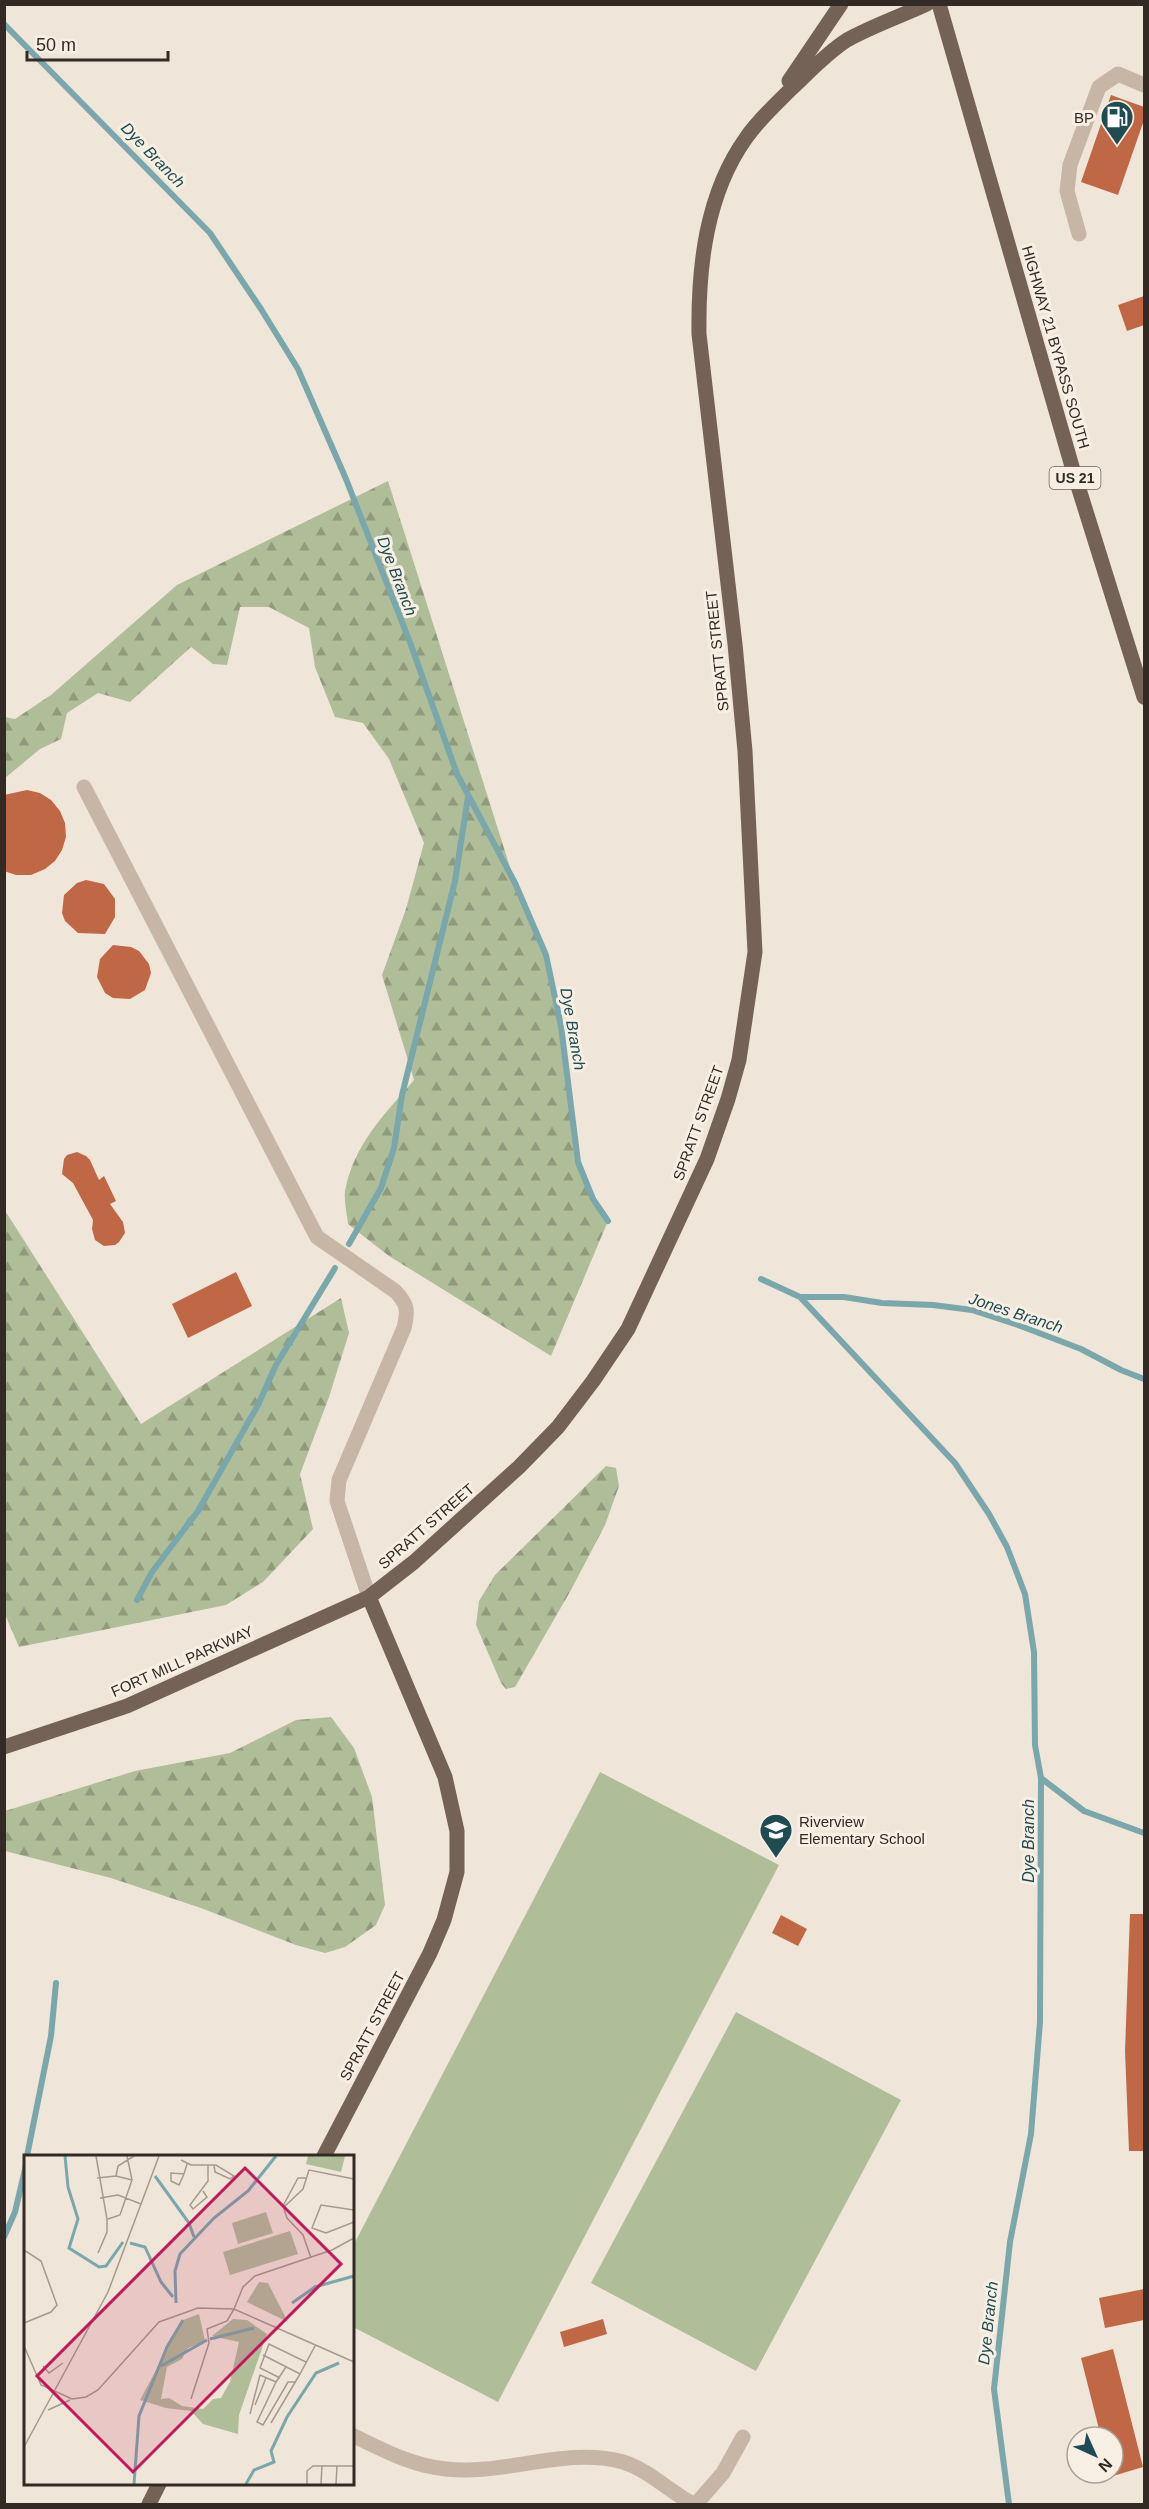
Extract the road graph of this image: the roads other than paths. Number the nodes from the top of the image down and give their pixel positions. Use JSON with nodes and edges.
{"nodes":[{"id":1,"x":841,"y":4,"type":"edge"},
{"id":2,"x":927,"y":4,"type":"edge"},
{"id":3,"x":939,"y":4,"type":"edge"},
{"id":4,"x":1144,"y":86,"type":"edge"},
{"id":5,"x":768,"y":112,"type":"junction"},
{"id":6,"x":1079,"y":234,"type":"dead end"},
{"id":7,"x":1144,"y":697,"type":"edge"},
{"id":8,"x":84,"y":787,"type":"dead end"},
{"id":9,"x":369,"y":1597,"type":"junction"},
{"id":10,"x":4,"y":1747,"type":"edge"},
{"id":11,"x":325,"y":2155,"type":"edge"},
{"id":12,"x":354,"y":2436,"type":"edge"},
{"id":13,"x":742,"y":2437,"type":"dead end"},
{"id":14,"x":159,"y":2485,"type":"edge"},
{"id":15,"x":680,"y":2500,"type":"edge"},
{"id":16,"x":149,"y":2505,"type":"edge"},
{"id":17,"x":695,"y":2505,"type":"edge"}],
"edges":[{"from":1,"to":5,"type":"main road"},
{"from":2,"to":5,"type":"main road","name":"SPRATT STREET"},
{"from":3,"to":7,"type":"main road","name":"HIGHWAY 21 BYPASS SOUTH","number":"US 21"},
{"from":4,"to":6,"type":"street"},
{"from":5,"to":9,"type":"main road","name":"SPRATT STREET"},
{"from":8,"to":9,"type":"street"},
{"from":9,"to":10,"type":"main road","name":"FORT MILL PARKWAY"},
{"from":9,"to":11,"type":"main road","name":"SPRATT STREET"},
{"from":12,"to":15,"type":"street"},
{"from":13,"to":17,"type":"street"},
{"from":14,"to":16,"type":"main road"},
{"from":15,"to":17,"type":"street"}]}
